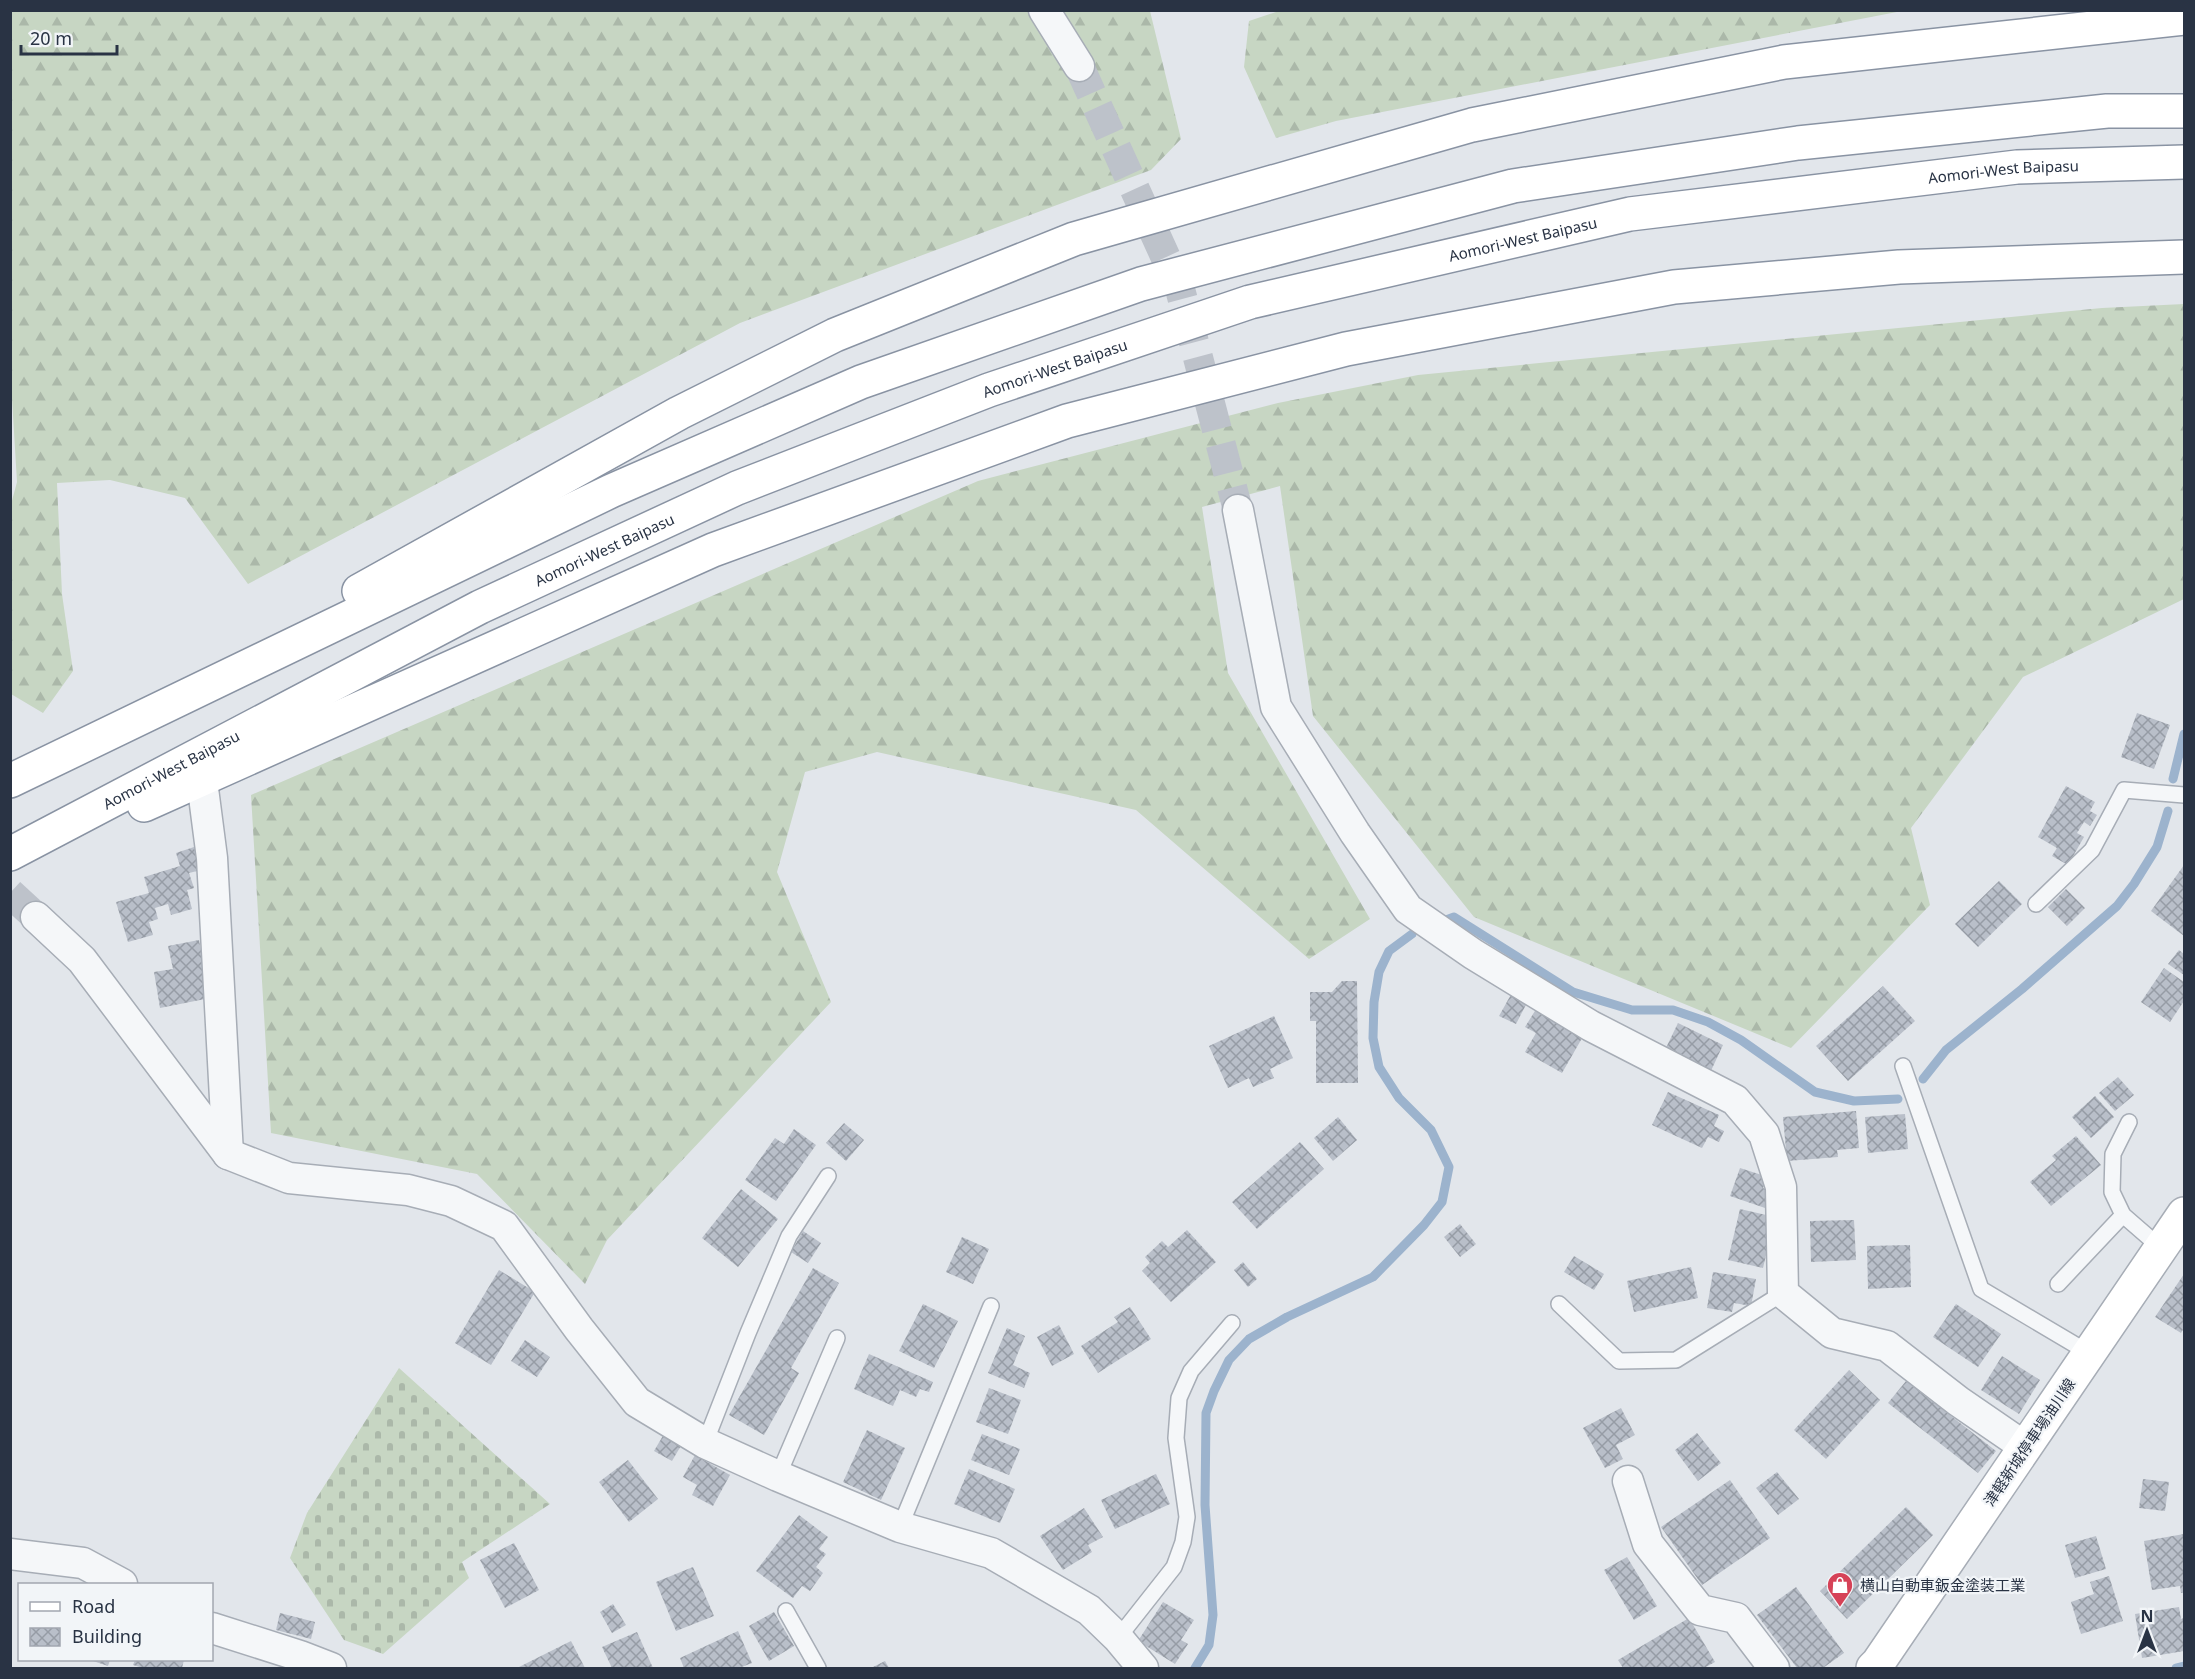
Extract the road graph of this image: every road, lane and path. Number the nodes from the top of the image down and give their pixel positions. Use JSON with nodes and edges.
{"nodes":[{"id":1,"x":1044,"y":10,"type":"edge"},
{"id":2,"x":2118,"y":18,"type":"edge"},
{"id":3,"x":2184,"y":18,"type":"edge"},
{"id":4,"x":1079,"y":66,"type":"tunnel mouth"},
{"id":5,"x":2184,"y":111,"type":"edge"},
{"id":6,"x":2184,"y":162,"type":"edge"},
{"id":7,"x":2184,"y":257,"type":"edge"},
{"id":8,"x":1238,"y":510,"type":"tunnel mouth"},
{"id":9,"x":124,"y":728,"type":"junction"},
{"id":10,"x":10,"y":781,"type":"edge"},
{"id":11,"x":202,"y":781,"type":"junction"},
{"id":12,"x":2184,"y":795,"type":"edge"},
{"id":13,"x":10,"y":854,"type":"edge"},
{"id":14,"x":10,"y":861,"type":"edge"},
{"id":15,"x":2036,"y":904,"type":"dead end"},
{"id":16,"x":36,"y":917,"type":"tunnel mouth"},
{"id":17,"x":1903,"y":1066,"type":"dead end"},
{"id":18,"x":2129,"y":1122,"type":"dead end"},
{"id":19,"x":228,"y":1154,"type":"junction"},
{"id":20,"x":828,"y":1176,"type":"dead end"},
{"id":21,"x":2184,"y":1214,"type":"edge"},
{"id":22,"x":2123,"y":1215,"type":"junction"},
{"id":23,"x":2161,"y":1248,"type":"junction"},
{"id":24,"x":2058,"y":1284,"type":"dead end"},
{"id":25,"x":1783,"y":1293,"type":"junction"},
{"id":26,"x":1558,"y":1304,"type":"dead end"},
{"id":27,"x":991,"y":1306,"type":"dead end"},
{"id":28,"x":1232,"y":1323,"type":"dead end"},
{"id":29,"x":837,"y":1338,"type":"dead end"},
{"id":30,"x":2089,"y":1353,"type":"junction"},
{"id":31,"x":705,"y":1443,"type":"junction"},
{"id":32,"x":2025,"y":1448,"type":"junction"},
{"id":33,"x":778,"y":1476,"type":"junction"},
{"id":34,"x":1628,"y":1481,"type":"dead end"},
{"id":35,"x":900,"y":1527,"type":"junction"},
{"id":36,"x":10,"y":1554,"type":"edge"},
{"id":37,"x":120,"y":1583,"type":"edge"},
{"id":38,"x":786,"y":1611,"type":"dead end"},
{"id":39,"x":213,"y":1628,"type":"edge"},
{"id":40,"x":1118,"y":1638,"type":"junction"},
{"id":41,"x":331,"y":1668,"type":"edge"},
{"id":42,"x":818,"y":1668,"type":"edge"},
{"id":43,"x":1143,"y":1668,"type":"edge"},
{"id":44,"x":1774,"y":1668,"type":"edge"},
{"id":45,"x":1872,"y":1668,"type":"edge"}],
"edges":[{"from":1,"to":4,"type":"street"},
{"from":2,"to":3,"type":"main road"},
{"from":2,"to":9,"type":"main road"},
{"from":5,"to":9,"type":"main road"},
{"from":6,"to":13,"type":"main road","name":"Aomori-West Baipasu"},
{"from":7,"to":11,"type":"main road"},
{"from":8,"to":25,"type":"street"},
{"from":9,"to":10,"type":"main road"},
{"from":11,"to":14,"type":"main road"},
{"from":11,"to":19,"type":"street"},
{"from":12,"to":15,"type":"lane"},
{"from":16,"to":19,"type":"street"},
{"from":17,"to":30,"type":"lane"},
{"from":18,"to":22,"type":"lane"},
{"from":19,"to":31,"type":"street"},
{"from":20,"to":31,"type":"lane"},
{"from":21,"to":23,"type":"main road","name":"津軽新城停車場油川線"},
{"from":22,"to":23,"type":"lane"},
{"from":22,"to":24,"type":"lane"},
{"from":23,"to":30,"type":"main road","name":"津軽新城停車場油川線"},
{"from":25,"to":26,"type":"lane"},
{"from":25,"to":32,"type":"street"},
{"from":27,"to":35,"type":"lane"},
{"from":28,"to":40,"type":"lane"},
{"from":29,"to":33,"type":"lane"},
{"from":30,"to":32,"type":"main road","name":"津軽新城停車場油川線"},
{"from":31,"to":33,"type":"street"},
{"from":32,"to":45,"type":"main road","name":"津軽新城停車場油川線"},
{"from":33,"to":35,"type":"street"},
{"from":34,"to":44,"type":"street"},
{"from":35,"to":40,"type":"street"},
{"from":36,"to":37,"type":"street"},
{"from":38,"to":42,"type":"lane"},
{"from":39,"to":41,"type":"street"},
{"from":40,"to":43,"type":"street"}]}
